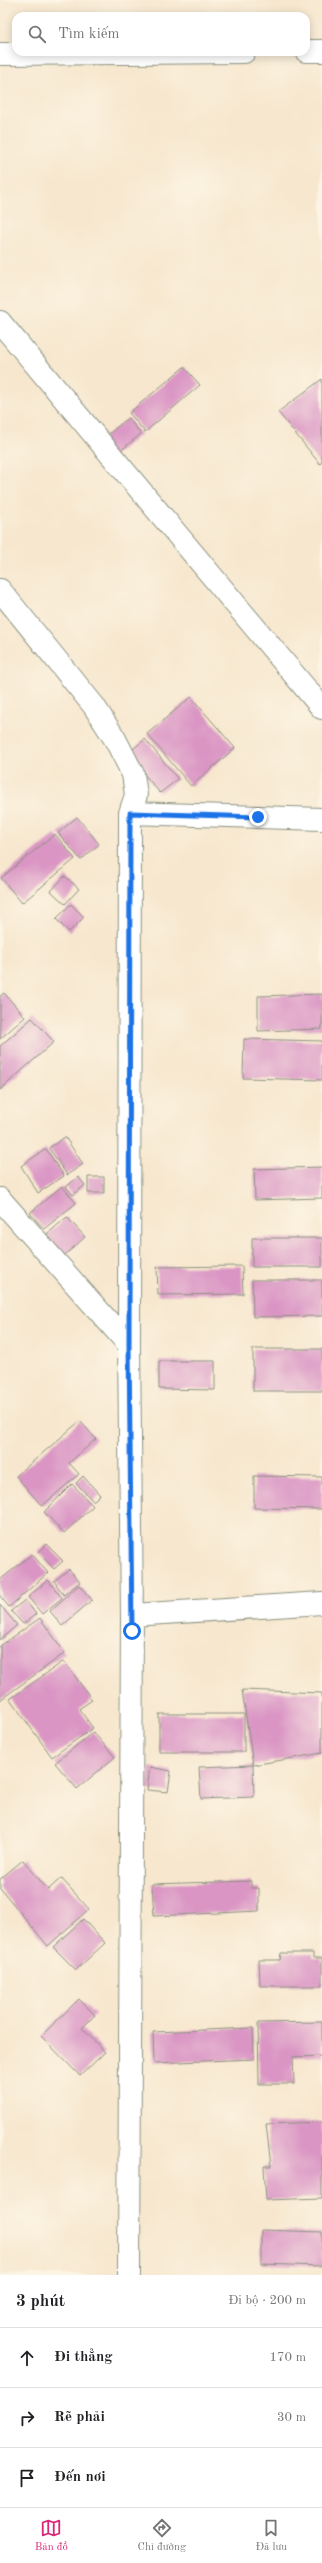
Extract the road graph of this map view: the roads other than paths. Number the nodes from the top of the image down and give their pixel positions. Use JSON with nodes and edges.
{"nodes":[{"id":1,"x":310,"y":51,"type":"edge"},
{"id":2,"x":322,"y":51,"type":"edge"},
{"id":3,"x":0,"y":54,"type":"edge"},
{"id":4,"x":12,"y":54,"type":"edge"},
{"id":5,"x":0,"y":322,"type":"edge"},
{"id":6,"x":0,"y":590,"type":"edge"},
{"id":7,"x":322,"y":708,"type":"edge"},
{"id":8,"x":130,"y":813,"type":"junction"},
{"id":9,"x":322,"y":819,"type":"edge"},
{"id":10,"x":0,"y":1199,"type":"edge"},
{"id":11,"x":129,"y":1345,"type":"junction"},
{"id":12,"x":322,"y":1603,"type":"edge"},
{"id":13,"x":132,"y":1615,"type":"junction"},
{"id":14,"x":128,"y":2275,"type":"edge"}],
"edges":[{"from":1,"to":2,"type":"street"},
{"from":3,"to":4,"type":"street"},
{"from":5,"to":7,"type":"street"},
{"from":6,"to":8,"type":"street"},
{"from":8,"to":9,"type":"street"},
{"from":8,"to":11,"type":"street"},
{"from":10,"to":11,"type":"street"},
{"from":11,"to":13,"type":"street"},
{"from":12,"to":13,"type":"street"},
{"from":13,"to":14,"type":"street"}]}
